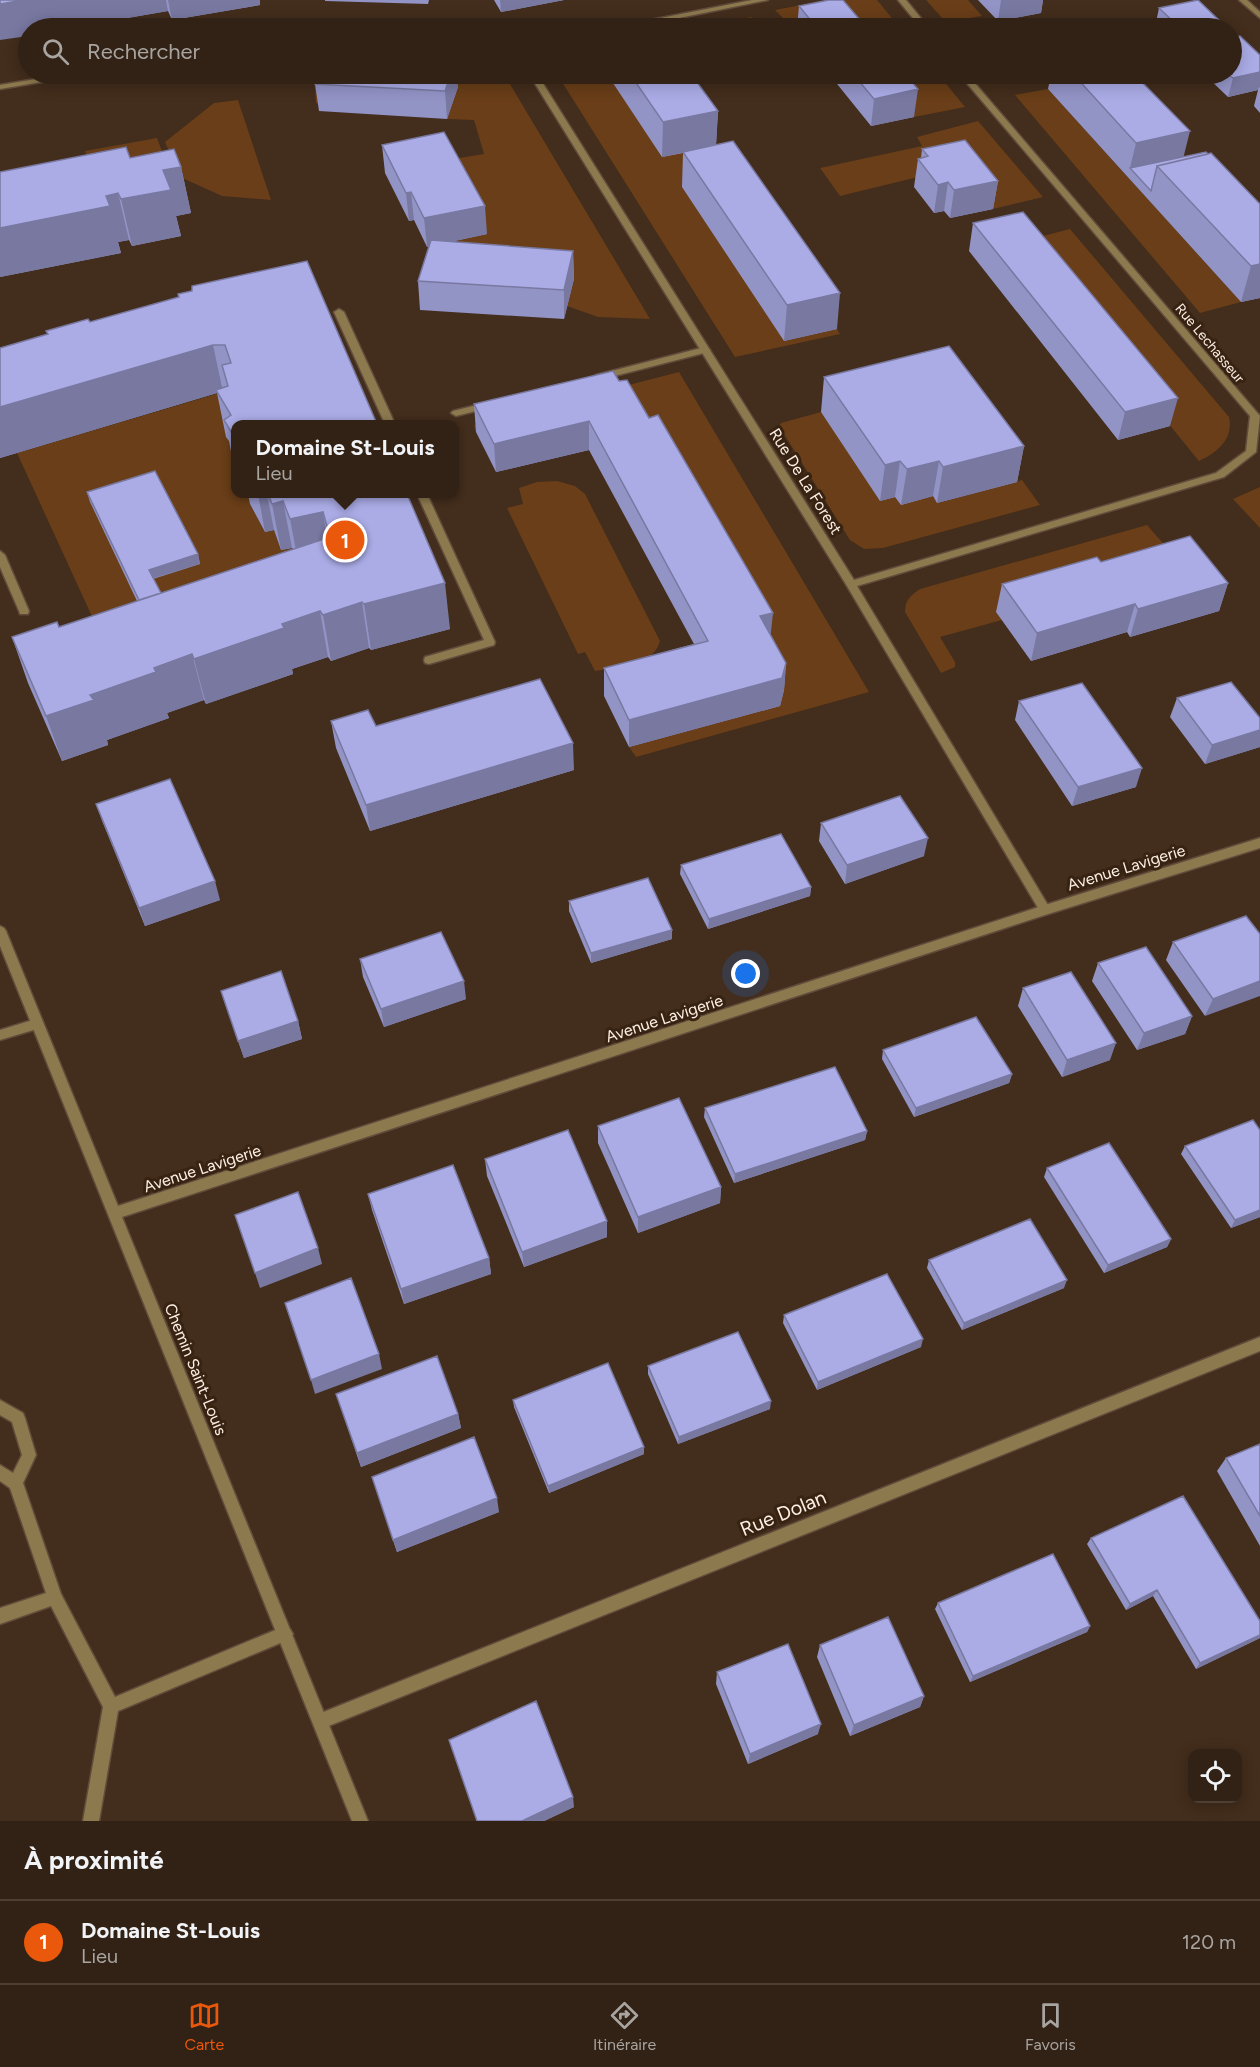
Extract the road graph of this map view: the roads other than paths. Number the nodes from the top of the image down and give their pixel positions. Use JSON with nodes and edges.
{"nodes":[{"id":1,"x":765,"y":0,"type":"edge"},
{"id":2,"x":902,"y":0,"type":"edge"},
{"id":3,"x":1243,"y":0,"type":"edge"},
{"id":4,"x":1260,"y":16,"type":"edge"},
{"id":5,"x":672,"y":18,"type":"edge"},
{"id":6,"x":917,"y":18,"type":"edge"},
{"id":7,"x":18,"y":84,"type":"edge"},
{"id":8,"x":539,"y":84,"type":"edge"},
{"id":9,"x":972,"y":84,"type":"edge"},
{"id":10,"x":0,"y":87,"type":"edge"},
{"id":11,"x":339,"y":312,"type":"dead end"},
{"id":12,"x":705,"y":350,"type":"junction"},
{"id":13,"x":592,"y":379,"type":"edge"},
{"id":14,"x":501,"y":402,"type":"edge"},
{"id":15,"x":456,"y":413,"type":"dead end"},
{"id":16,"x":388,"y":420,"type":"edge"},
{"id":17,"x":424,"y":498,"type":"edge"},
{"id":18,"x":0,"y":555,"type":"edge"},
{"id":19,"x":850,"y":584,"type":"junction"},
{"id":20,"x":24,"y":611,"type":"dead end"},
{"id":21,"x":429,"y":660,"type":"dead end"},
{"id":22,"x":1260,"y":843,"type":"edge"},
{"id":23,"x":1045,"y":909,"type":"junction"},
{"id":24,"x":0,"y":931,"type":"edge"},
{"id":25,"x":36,"y":1024,"type":"junction"},
{"id":26,"x":0,"y":1035,"type":"edge"},
{"id":27,"x":113,"y":1214,"type":"junction"},
{"id":28,"x":1260,"y":1344,"type":"edge"},
{"id":29,"x":0,"y":1407,"type":"edge"},
{"id":30,"x":0,"y":1472,"type":"edge"},
{"id":31,"x":16,"y":1483,"type":"junction"},
{"id":32,"x":55,"y":1598,"type":"junction"},
{"id":33,"x":0,"y":1616,"type":"edge"},
{"id":34,"x":285,"y":1634,"type":"junction"},
{"id":35,"x":111,"y":1706,"type":"junction"},
{"id":36,"x":321,"y":1721,"type":"junction"},
{"id":37,"x":91,"y":1821,"type":"edge"},
{"id":38,"x":360,"y":1821,"type":"edge"}],
"edges":[{"from":1,"to":5,"type":"street"},
{"from":2,"to":6,"type":"street"},
{"from":3,"to":4,"type":"street"},
{"from":7,"to":10,"type":"street"},
{"from":8,"to":12,"type":"street","name":"Rue De La Forest"},
{"from":9,"to":19,"type":"street","name":"Rue Lechasseur"},
{"from":11,"to":16,"type":"street"},
{"from":12,"to":13,"type":"street"},
{"from":12,"to":19,"type":"street","name":"Rue De La Forest"},
{"from":14,"to":15,"type":"street"},
{"from":17,"to":21,"type":"street"},
{"from":18,"to":20,"type":"street"},
{"from":19,"to":23,"type":"street","name":"Rue De La Forest"},
{"from":22,"to":23,"type":"street","name":"Avenue Lavigerie"},
{"from":23,"to":27,"type":"street","name":"Avenue Lavigerie"},
{"from":24,"to":25,"type":"street","name":"Chemin Saint-Louis"},
{"from":25,"to":26,"type":"street"},
{"from":25,"to":27,"type":"street","name":"Chemin Saint-Louis"},
{"from":27,"to":34,"type":"street","name":"Chemin Saint-Louis"},
{"from":28,"to":36,"type":"street","name":"Rue Dolan"},
{"from":29,"to":31,"type":"street"},
{"from":30,"to":31,"type":"street"},
{"from":31,"to":32,"type":"street"},
{"from":32,"to":33,"type":"street"},
{"from":32,"to":35,"type":"street"},
{"from":34,"to":35,"type":"street"},
{"from":34,"to":36,"type":"street","name":"Chemin Saint-Louis"},
{"from":35,"to":37,"type":"street"},
{"from":36,"to":38,"type":"street","name":"Chemin Saint-Louis"}]}
